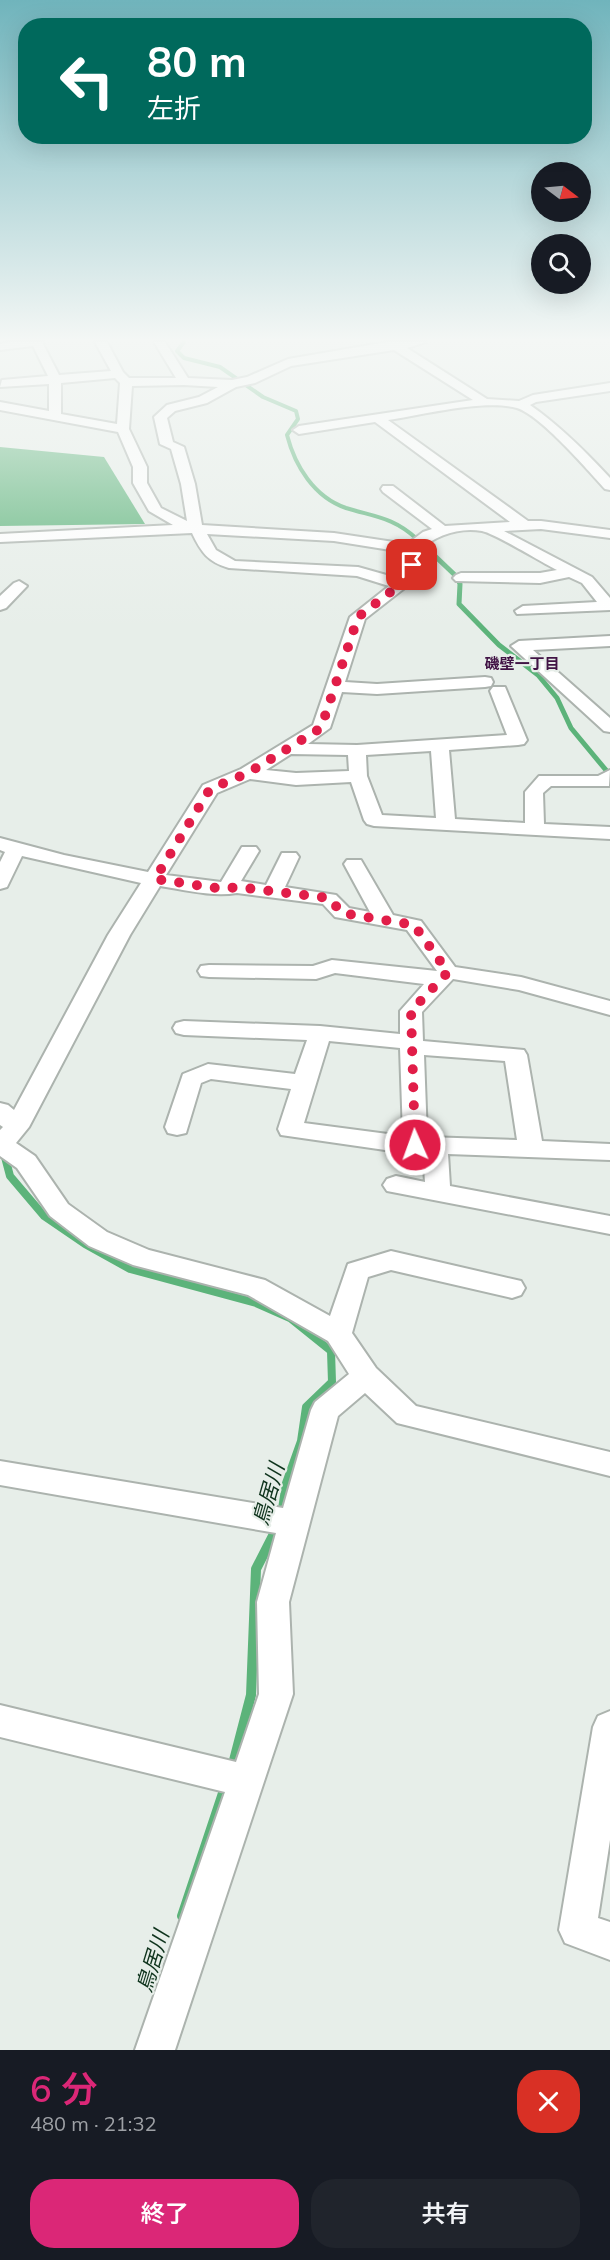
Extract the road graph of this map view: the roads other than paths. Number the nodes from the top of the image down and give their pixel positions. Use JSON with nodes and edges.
{"nodes":[{"id":1,"x":127,"y":438,"type":"edge"},
{"id":2,"x":165,"y":438,"type":"edge"},
{"id":3,"x":404,"y":438,"type":"edge"},
{"id":4,"x":563,"y":438,"type":"edge"},
{"id":5,"x":610,"y":486,"type":"edge"},
{"id":6,"x":388,"y":489,"type":"dead end"},
{"id":7,"x":525,"y":526,"type":"junction"},
{"id":8,"x":487,"y":528,"type":"junction"},
{"id":9,"x":195,"y":529,"type":"junction"},
{"id":10,"x":443,"y":531,"type":"junction"},
{"id":11,"x":608,"y":535,"type":"edge"},
{"id":12,"x":0,"y":538,"type":"edge"},
{"id":13,"x":411,"y":549,"type":"junction"},
{"id":14,"x":570,"y":572,"type":"junction"},
{"id":15,"x":461,"y":578,"type":"dead end"},
{"id":16,"x":401,"y":584,"type":"junction"},
{"id":17,"x":19,"y":586,"type":"dead end"},
{"id":18,"x":0,"y":605,"type":"edge"},
{"id":19,"x":523,"y":611,"type":"dead end"},
{"id":20,"x":610,"y":641,"type":"edge"},
{"id":21,"x":592,"y":642,"type":"junction"},
{"id":22,"x":610,"y":660,"type":"edge"},
{"id":23,"x":334,"y":686,"type":"junction"},
{"id":24,"x":610,"y":727,"type":"edge"},
{"id":25,"x":440,"y":745,"type":"junction"},
{"id":26,"x":283,"y":749,"type":"junction"},
{"id":27,"x":357,"y":750,"type":"junction"},
{"id":28,"x":248,"y":773,"type":"junction"},
{"id":29,"x":358,"y":776,"type":"junction"},
{"id":30,"x":606,"y":779,"type":"edge"},
{"id":31,"x":446,"y":824,"type":"junction"},
{"id":32,"x":535,"y":829,"type":"junction"},
{"id":33,"x":610,"y":833,"type":"edge"},
{"id":34,"x":8,"y":847,"type":"edge"},
{"id":35,"x":249,"y":851,"type":"dead end"},
{"id":36,"x":289,"y":857,"type":"dead end"},
{"id":37,"x":354,"y":864,"type":"dead end"},
{"id":38,"x":155,"y":879,"type":"junction"},
{"id":39,"x":0,"y":883,"type":"edge"},
{"id":40,"x":227,"y":889,"type":"junction"},
{"id":41,"x":273,"y":892,"type":"junction"},
{"id":42,"x":385,"y":919,"type":"junction"},
{"id":43,"x":209,"y":971,"type":"dead end"},
{"id":44,"x":444,"y":976,"type":"junction"},
{"id":45,"x":610,"y":1008,"type":"edge"},
{"id":46,"x":184,"y":1028,"type":"dead end"},
{"id":47,"x":320,"y":1033,"type":"junction"},
{"id":48,"x":411,"y":1045,"type":"junction"},
{"id":49,"x":305,"y":1083,"type":"junction"},
{"id":50,"x":177,"y":1126,"type":"dead end"},
{"id":51,"x":4,"y":1134,"type":"edge"},
{"id":52,"x":425,"y":1145,"type":"junction"},
{"id":53,"x":531,"y":1149,"type":"junction"},
{"id":54,"x":610,"y":1152,"type":"edge"},
{"id":55,"x":396,"y":1185,"type":"dead end"},
{"id":56,"x":438,"y":1193,"type":"junction"},
{"id":57,"x":610,"y":1225,"type":"edge"},
{"id":58,"x":512,"y":1288,"type":"dead end"},
{"id":59,"x":338,"y":1334,"type":"junction"},
{"id":60,"x":366,"y":1376,"type":"junction"},
{"id":61,"x":610,"y":1464,"type":"edge"},
{"id":62,"x":0,"y":1473,"type":"edge"},
{"id":63,"x":294,"y":1523,"type":"junction"},
{"id":64,"x":0,"y":1721,"type":"edge"},
{"id":65,"x":610,"y":1727,"type":"edge"},
{"id":66,"x":247,"y":1781,"type":"junction"},
{"id":67,"x":610,"y":1941,"type":"edge"},
{"id":68,"x":155,"y":2050,"type":"edge"}],
"edges":[{"from":1,"to":9,"type":"street"},
{"from":2,"to":9,"type":"street"},
{"from":3,"to":7,"type":"street"},
{"from":4,"to":5,"type":"street"},
{"from":6,"to":10,"type":"street"},
{"from":7,"to":8,"type":"street"},
{"from":7,"to":11,"type":"street"},
{"from":8,"to":10,"type":"street"},
{"from":8,"to":14,"type":"street"},
{"from":9,"to":12,"type":"street"},
{"from":9,"to":13,"type":"street"},
{"from":9,"to":16,"type":"street"},
{"from":10,"to":13,"type":"street"},
{"from":13,"to":16,"type":"street"},
{"from":14,"to":15,"type":"street"},
{"from":14,"to":19,"type":"street"},
{"from":16,"to":23,"type":"street"},
{"from":17,"to":18,"type":"street"},
{"from":20,"to":21,"type":"street"},
{"from":21,"to":22,"type":"street"},
{"from":21,"to":24,"type":"street"},
{"from":23,"to":25,"type":"street"},
{"from":23,"to":26,"type":"street"},
{"from":25,"to":27,"type":"street"},
{"from":25,"to":31,"type":"street"},
{"from":26,"to":27,"type":"street"},
{"from":26,"to":28,"type":"street"},
{"from":27,"to":29,"type":"street"},
{"from":28,"to":29,"type":"street"},
{"from":28,"to":38,"type":"street"},
{"from":29,"to":31,"type":"street"},
{"from":30,"to":32,"type":"street"},
{"from":31,"to":32,"type":"street"},
{"from":32,"to":33,"type":"street"},
{"from":34,"to":38,"type":"street"},
{"from":34,"to":39,"type":"street"},
{"from":35,"to":40,"type":"street"},
{"from":36,"to":41,"type":"street"},
{"from":37,"to":42,"type":"street"},
{"from":38,"to":40,"type":"street"},
{"from":38,"to":51,"type":"street"},
{"from":40,"to":41,"type":"street"},
{"from":41,"to":42,"type":"street"},
{"from":42,"to":44,"type":"street"},
{"from":43,"to":44,"type":"street"},
{"from":44,"to":45,"type":"street"},
{"from":44,"to":48,"type":"street"},
{"from":46,"to":47,"type":"street"},
{"from":47,"to":48,"type":"street"},
{"from":47,"to":49,"type":"street"},
{"from":48,"to":52,"type":"street"},
{"from":48,"to":53,"type":"street"},
{"from":49,"to":50,"type":"street"},
{"from":49,"to":52,"type":"street"},
{"from":51,"to":59,"type":"street"},
{"from":52,"to":53,"type":"street"},
{"from":52,"to":56,"type":"street"},
{"from":53,"to":54,"type":"street"},
{"from":55,"to":56,"type":"street"},
{"from":56,"to":57,"type":"street"},
{"from":58,"to":59,"type":"street"},
{"from":59,"to":60,"type":"street"},
{"from":60,"to":61,"type":"street"},
{"from":60,"to":63,"type":"street"},
{"from":62,"to":63,"type":"street"},
{"from":63,"to":66,"type":"street"},
{"from":64,"to":66,"type":"street"},
{"from":65,"to":67,"type":"street"},
{"from":66,"to":68,"type":"street"}]}
